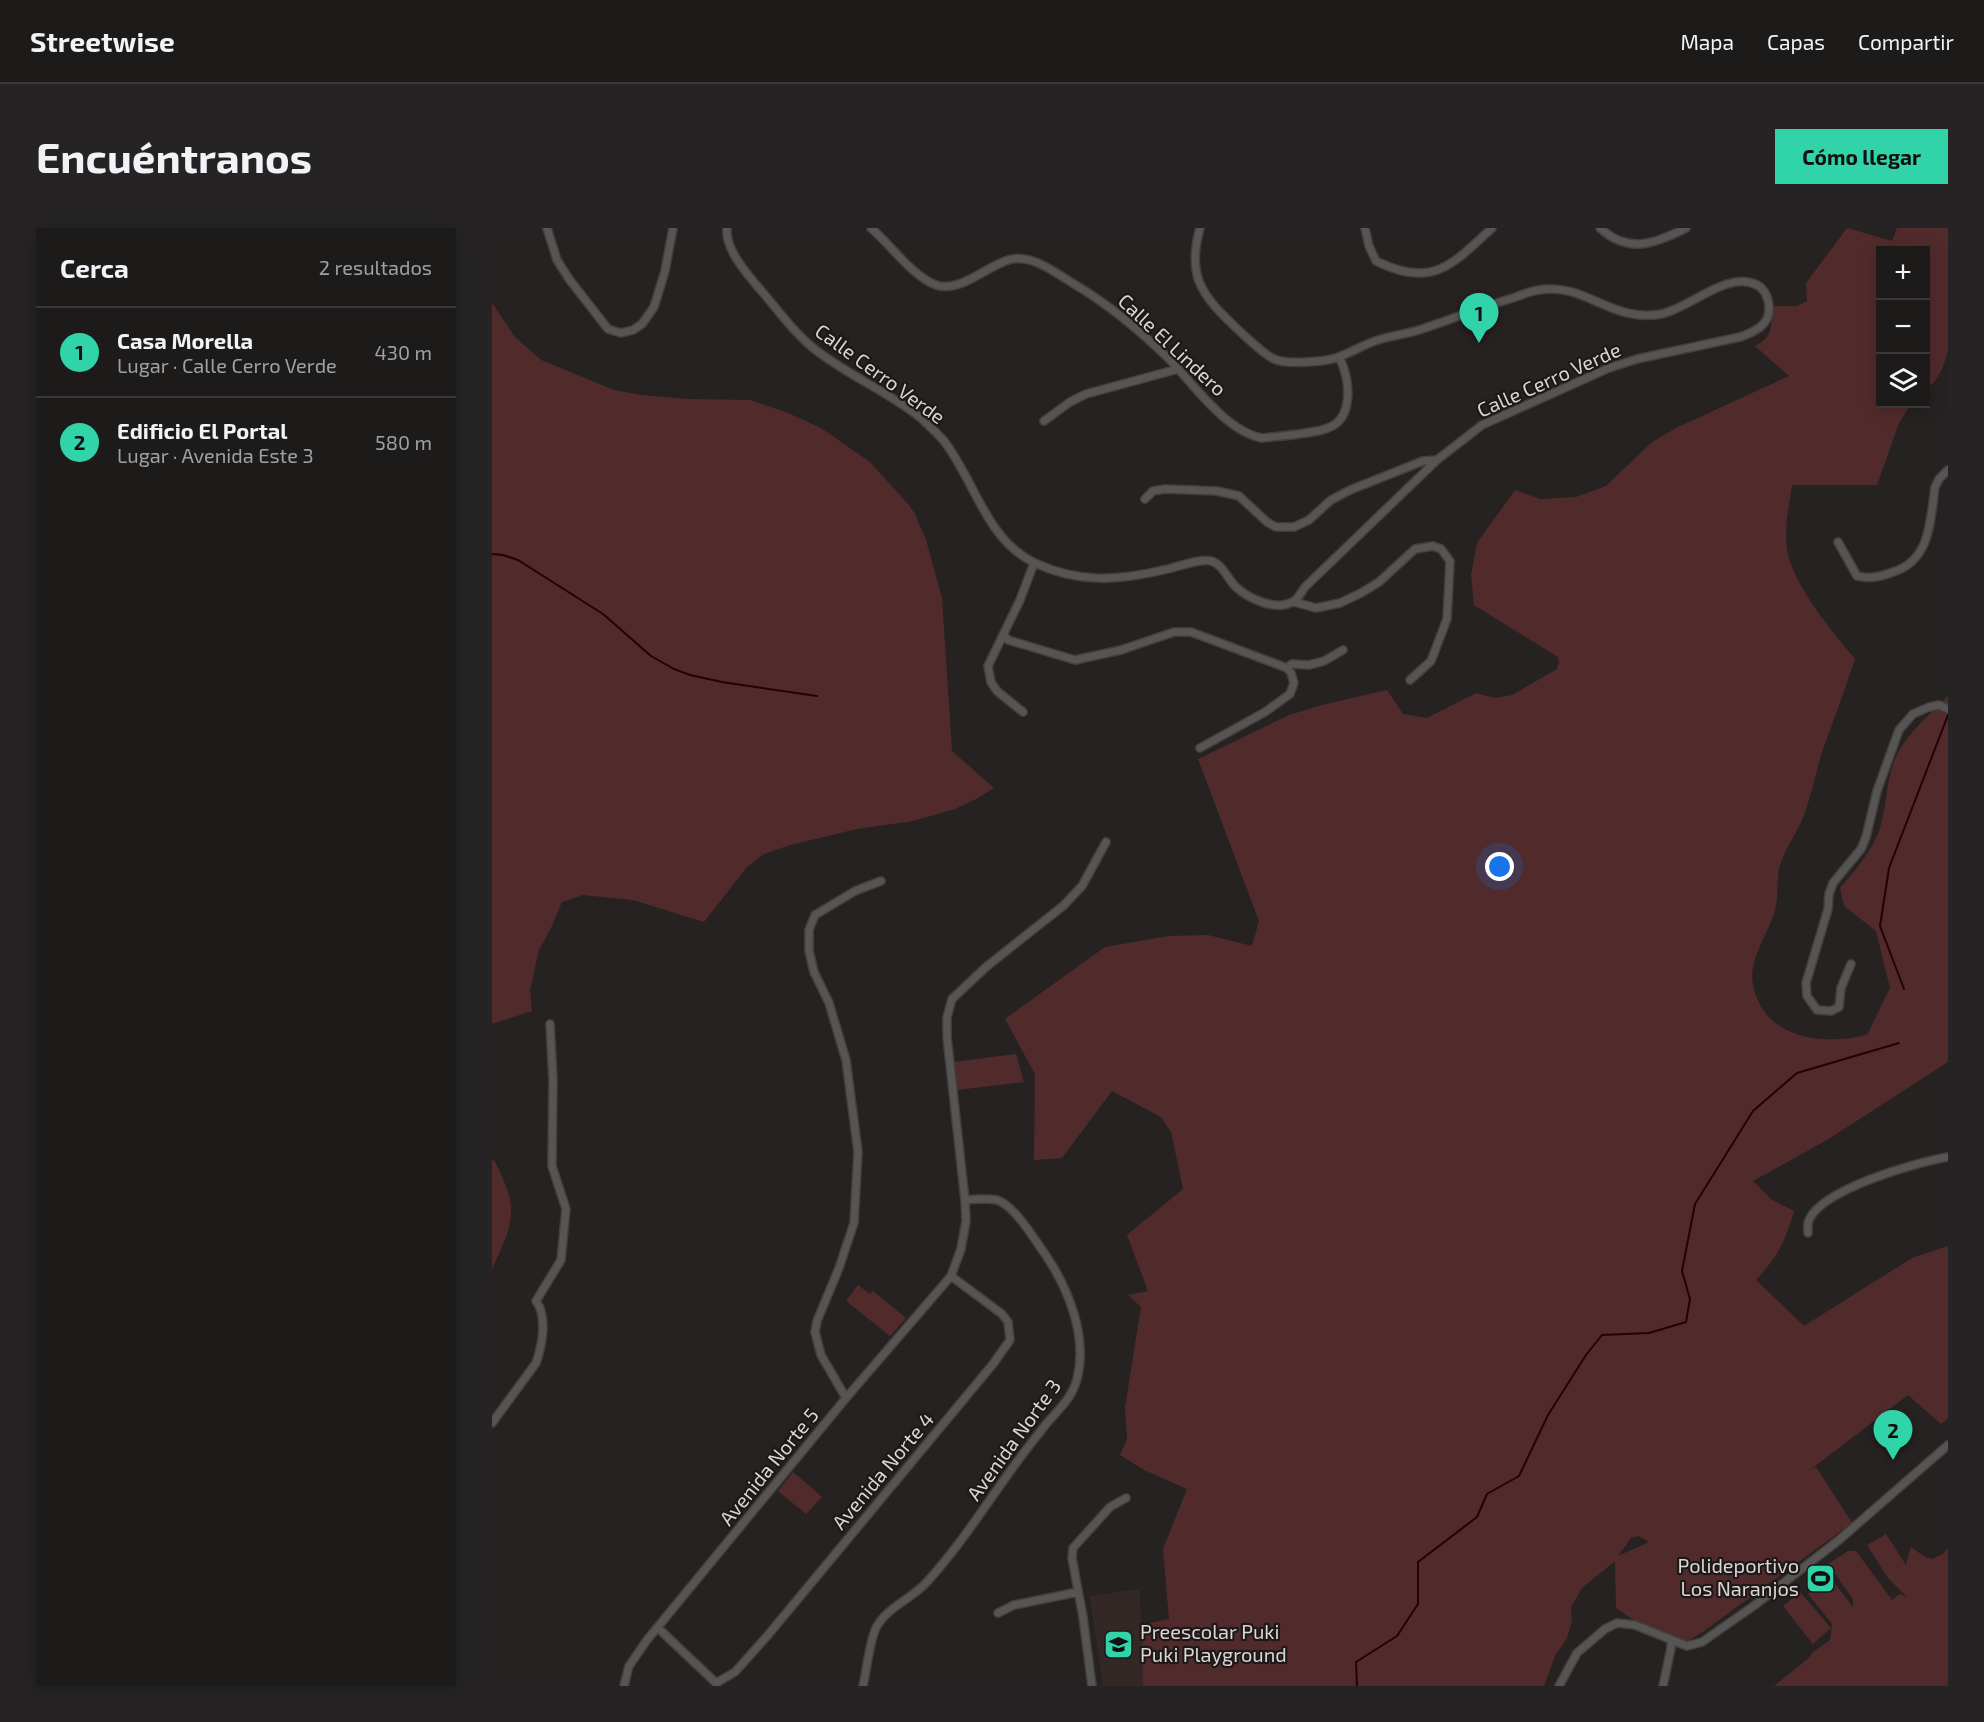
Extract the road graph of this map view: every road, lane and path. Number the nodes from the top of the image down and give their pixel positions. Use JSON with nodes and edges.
{"nodes":[{"id":1,"x":547,"y":228,"type":"edge"},
{"id":2,"x":673,"y":228,"type":"edge"},
{"id":3,"x":727,"y":228,"type":"edge"},
{"id":4,"x":871,"y":228,"type":"edge"},
{"id":5,"x":1200,"y":228,"type":"edge"},
{"id":6,"x":1365,"y":228,"type":"edge"},
{"id":7,"x":1492,"y":228,"type":"edge"},
{"id":8,"x":1600,"y":228,"type":"edge"},
{"id":9,"x":1686,"y":228,"type":"edge"},
{"id":10,"x":1339,"y":357,"type":"junction"},
{"id":11,"x":1178,"y":369,"type":"junction"},
{"id":12,"x":1044,"y":421,"type":"dead end"},
{"id":13,"x":1437,"y":460,"type":"junction"},
{"id":14,"x":1948,"y":470,"type":"edge"},
{"id":15,"x":1145,"y":499,"type":"dead end"},
{"id":16,"x":1838,"y":542,"type":"dead end"},
{"id":17,"x":1034,"y":563,"type":"junction"},
{"id":18,"x":1294,"y":602,"type":"junction"},
{"id":19,"x":1004,"y":636,"type":"junction"},
{"id":20,"x":1343,"y":650,"type":"dead end"},
{"id":21,"x":1287,"y":668,"type":"junction"},
{"id":22,"x":1410,"y":680,"type":"dead end"},
{"id":23,"x":1948,"y":709,"type":"edge"},
{"id":24,"x":1023,"y":712,"type":"dead end"},
{"id":25,"x":1200,"y":748,"type":"dead end"},
{"id":26,"x":1106,"y":842,"type":"dead end"},
{"id":27,"x":881,"y":881,"type":"dead end"},
{"id":28,"x":1851,"y":964,"type":"dead end"},
{"id":29,"x":550,"y":1024,"type":"dead end"},
{"id":30,"x":1948,"y":1157,"type":"edge"},
{"id":31,"x":965,"y":1200,"type":"junction"},
{"id":32,"x":1808,"y":1233,"type":"dead end"},
{"id":33,"x":951,"y":1276,"type":"junction"},
{"id":34,"x":846,"y":1398,"type":"junction"},
{"id":35,"x":492,"y":1423,"type":"edge"},
{"id":36,"x":1948,"y":1445,"type":"edge"},
{"id":37,"x":1126,"y":1498,"type":"dead end"},
{"id":38,"x":1078,"y":1592,"type":"junction"},
{"id":39,"x":998,"y":1613,"type":"dead end"},
{"id":40,"x":658,"y":1628,"type":"junction"},
{"id":41,"x":1671,"y":1640,"type":"junction"},
{"id":42,"x":717,"y":1684,"type":"edge"},
{"id":43,"x":624,"y":1686,"type":"edge"},
{"id":44,"x":863,"y":1686,"type":"edge"},
{"id":45,"x":1092,"y":1686,"type":"edge"},
{"id":46,"x":1558,"y":1686,"type":"edge"},
{"id":47,"x":1663,"y":1686,"type":"edge"}],
"edges":[{"from":1,"to":2,"type":"street"},
{"from":3,"to":17,"type":"street","name":"Calle Cerro Verde"},
{"from":4,"to":11,"type":"street","name":"Calle El Lindero"},
{"from":5,"to":10,"type":"street","name":"Calle Cerro Verde"},
{"from":6,"to":7,"type":"street"},
{"from":8,"to":9,"type":"street"},
{"from":10,"to":11,"type":"street","name":"Calle El Lindero"},
{"from":10,"to":13,"type":"street","name":"Calle Cerro Verde"},
{"from":11,"to":12,"type":"street"},
{"from":13,"to":15,"type":"street"},
{"from":13,"to":18,"type":"street","name":"Calle Cerro Verde"},
{"from":14,"to":16,"type":"street"},
{"from":17,"to":18,"type":"street","name":"Calle Cerro Verde"},
{"from":17,"to":19,"type":"street"},
{"from":18,"to":22,"type":"street"},
{"from":19,"to":21,"type":"street"},
{"from":19,"to":24,"type":"street"},
{"from":20,"to":21,"type":"street"},
{"from":21,"to":25,"type":"street"},
{"from":23,"to":28,"type":"street"},
{"from":26,"to":31,"type":"street"},
{"from":27,"to":34,"type":"street"},
{"from":29,"to":35,"type":"street"},
{"from":30,"to":32,"type":"street"},
{"from":31,"to":33,"type":"street"},
{"from":31,"to":44,"type":"street","name":"Avenida Norte 3"},
{"from":33,"to":34,"type":"street","name":"Avenida Norte 5"},
{"from":33,"to":42,"type":"street","name":"Avenida Norte 4"},
{"from":34,"to":40,"type":"street","name":"Avenida Norte 5"},
{"from":36,"to":41,"type":"street"},
{"from":37,"to":38,"type":"street"},
{"from":38,"to":39,"type":"street"},
{"from":38,"to":45,"type":"street"},
{"from":40,"to":42,"type":"street"},
{"from":40,"to":43,"type":"street","name":"Avenida Norte 5"},
{"from":41,"to":46,"type":"street"},
{"from":41,"to":47,"type":"street"}]}
